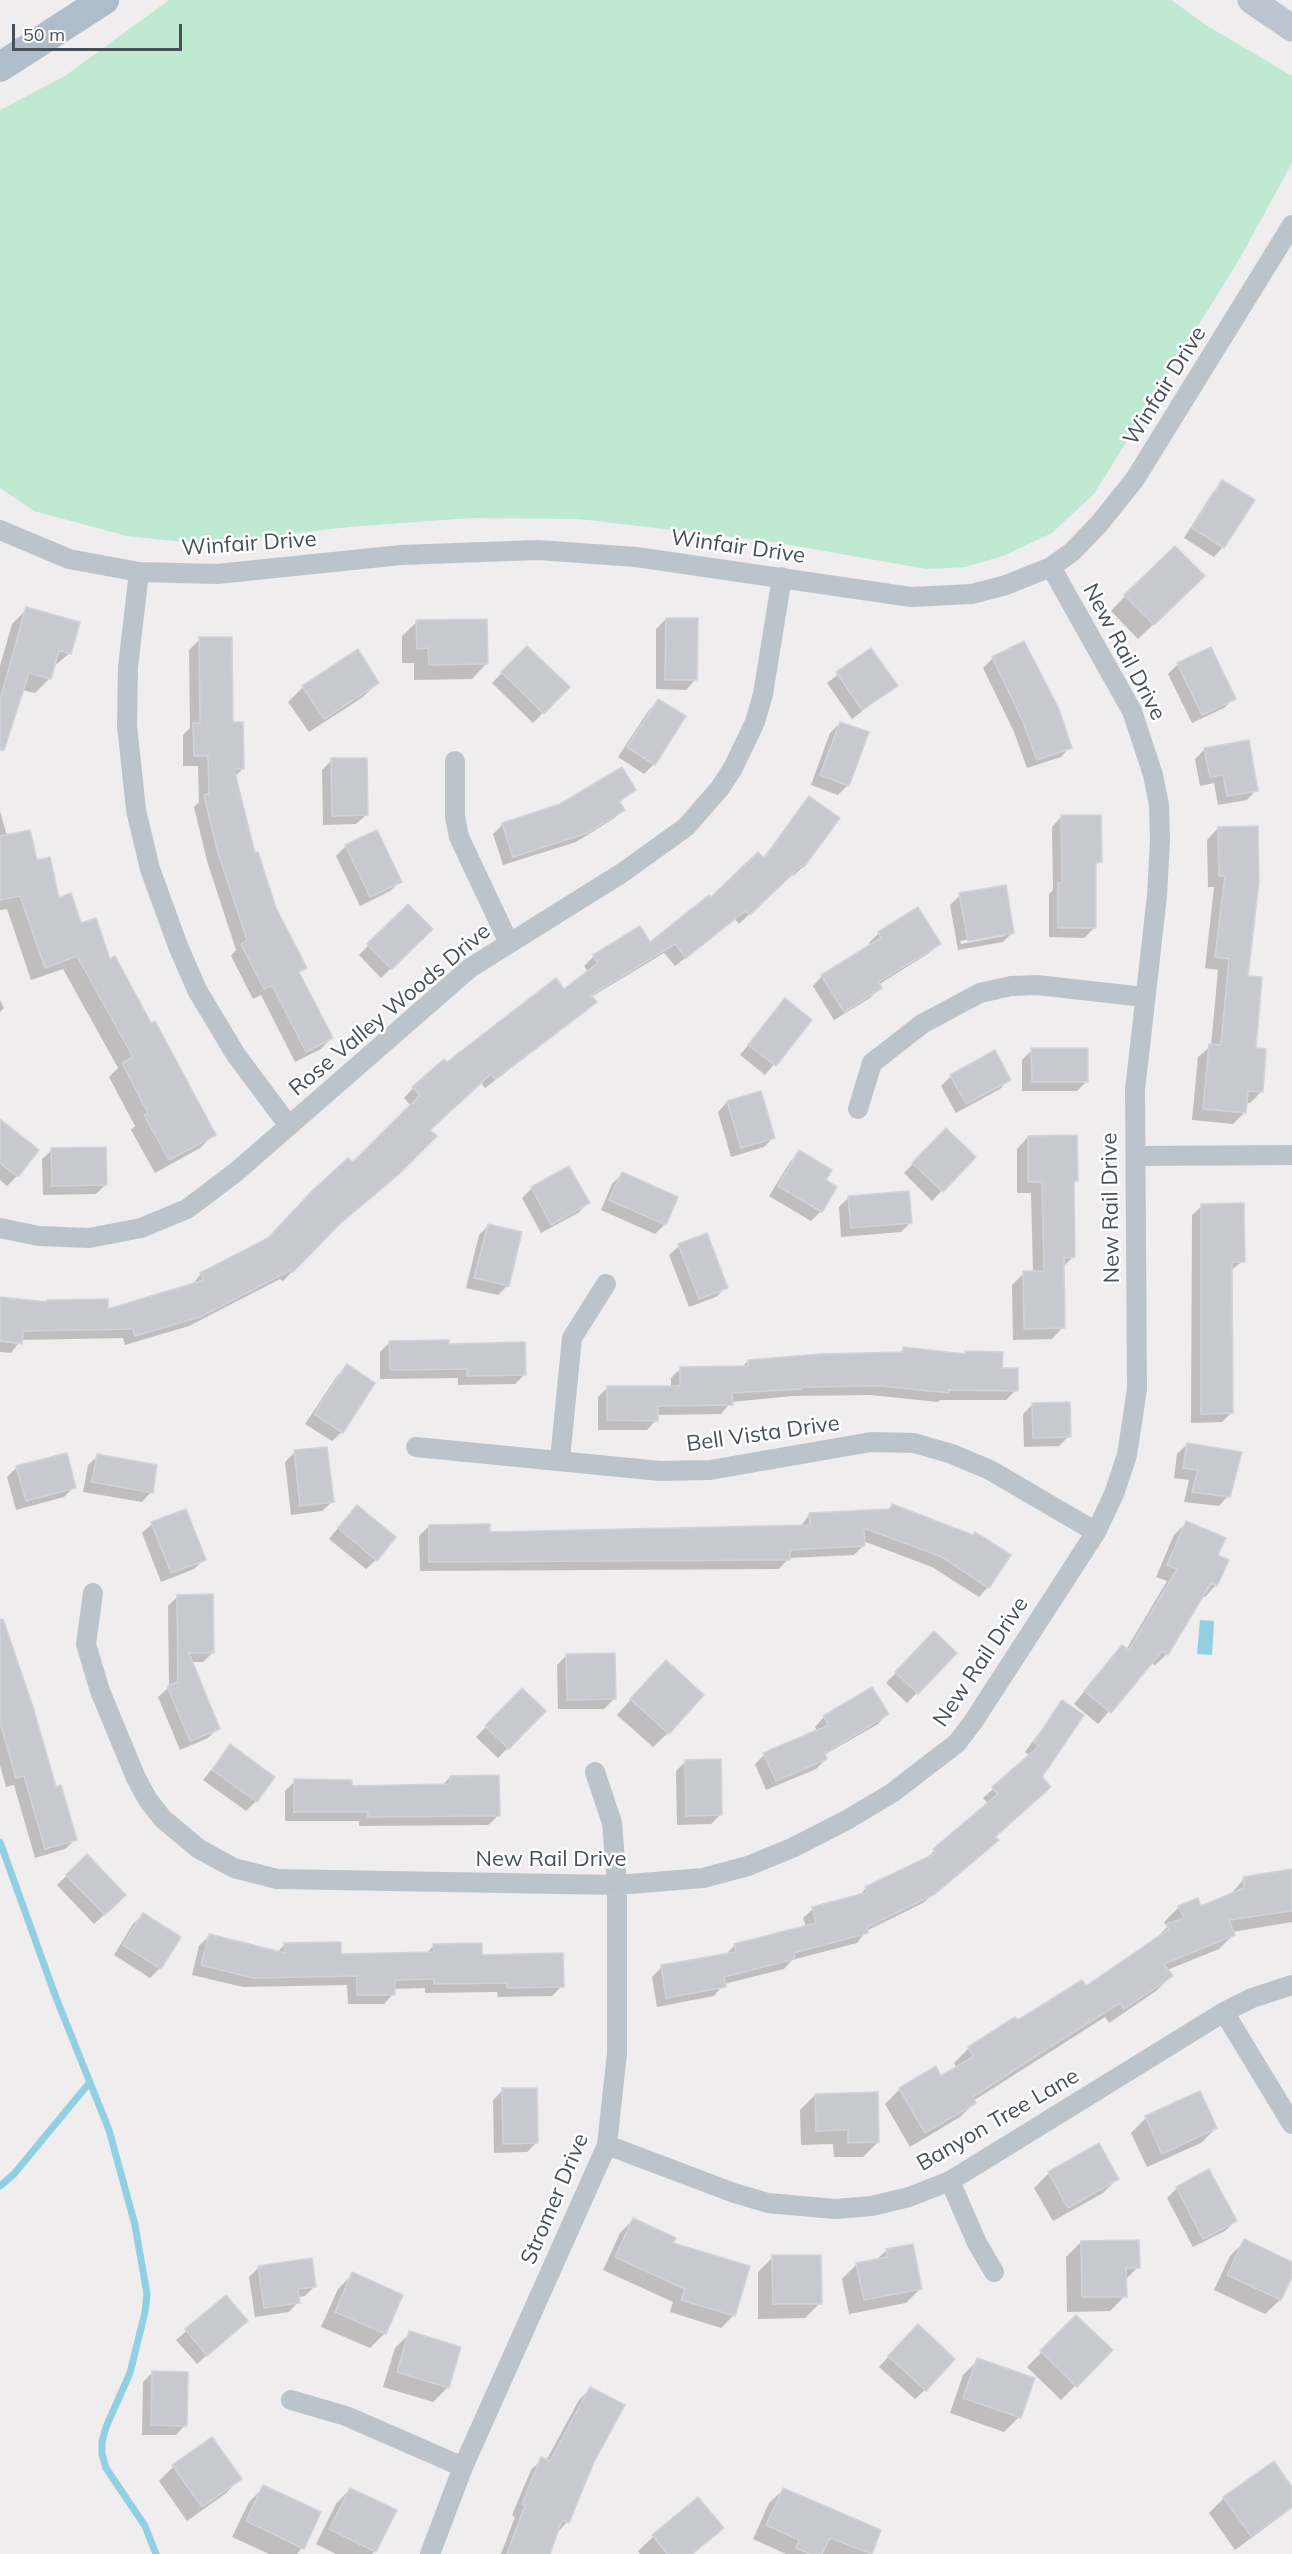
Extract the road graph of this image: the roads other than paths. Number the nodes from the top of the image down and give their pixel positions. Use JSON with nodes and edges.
{"nodes":[{"id":1,"x":104,"y":0,"type":"edge"},
{"id":2,"x":1251,"y":0,"type":"edge"},
{"id":3,"x":1292,"y":28,"type":"edge"},
{"id":4,"x":0,"y":67,"type":"edge"},
{"id":5,"x":1292,"y":225,"type":"edge"},
{"id":6,"x":0,"y":530,"type":"edge"},
{"id":7,"x":1051,"y":567,"type":"junction"},
{"id":8,"x":138,"y":572,"type":"junction"},
{"id":9,"x":782,"y":577,"type":"junction"},
{"id":10,"x":455,"y":761,"type":"dead end"},
{"id":11,"x":508,"y":941,"type":"junction"},
{"id":12,"x":1144,"y":997,"type":"junction"},
{"id":13,"x":858,"y":1109,"type":"dead end"},
{"id":14,"x":289,"y":1126,"type":"junction"},
{"id":15,"x":1292,"y":1155,"type":"edge"},
{"id":16,"x":1136,"y":1156,"type":"junction"},
{"id":17,"x":0,"y":1227,"type":"edge"},
{"id":18,"x":606,"y":1284,"type":"dead end"},
{"id":19,"x":416,"y":1447,"type":"dead end"},
{"id":20,"x":560,"y":1459,"type":"junction"},
{"id":21,"x":1096,"y":1532,"type":"junction"},
{"id":22,"x":93,"y":1593,"type":"dead end"},
{"id":23,"x":594,"y":1772,"type":"dead end"},
{"id":24,"x":617,"y":1885,"type":"junction"},
{"id":25,"x":1292,"y":1985,"type":"edge"},
{"id":26,"x":1224,"y":2012,"type":"junction"},
{"id":27,"x":1292,"y":2124,"type":"edge"},
{"id":28,"x":607,"y":2145,"type":"junction"},
{"id":29,"x":950,"y":2181,"type":"junction"},
{"id":30,"x":994,"y":2272,"type":"dead end"},
{"id":31,"x":291,"y":2400,"type":"dead end"},
{"id":32,"x":464,"y":2467,"type":"junction"},
{"id":33,"x":430,"y":2554,"type":"edge"}],
"edges":[{"from":1,"to":4,"type":"main road"},
{"from":2,"to":3,"type":"main road"},
{"from":5,"to":7,"type":"street","name":"Winfair Drive"},
{"from":6,"to":8,"type":"street","name":"Winfair Drive"},
{"from":7,"to":9,"type":"street","name":"Winfair Drive"},
{"from":7,"to":12,"type":"street","name":"New Rail Drive"},
{"from":8,"to":9,"type":"street","name":"Winfair Drive"},
{"from":8,"to":14,"type":"street"},
{"from":9,"to":11,"type":"street","name":"Rose Valley Woods Drive"},
{"from":10,"to":11,"type":"street"},
{"from":11,"to":14,"type":"street","name":"Rose Valley Woods Drive"},
{"from":12,"to":13,"type":"street"},
{"from":12,"to":16,"type":"street","name":"New Rail Drive"},
{"from":14,"to":17,"type":"street","name":"Rose Valley Woods Drive"},
{"from":15,"to":16,"type":"street"},
{"from":16,"to":21,"type":"street","name":"New Rail Drive"},
{"from":18,"to":20,"type":"street"},
{"from":19,"to":20,"type":"street","name":"Bell Vista Drive"},
{"from":20,"to":21,"type":"street","name":"Bell Vista Drive"},
{"from":21,"to":24,"type":"street","name":"New Rail Drive"},
{"from":22,"to":24,"type":"street","name":"New Rail Drive"},
{"from":23,"to":24,"type":"street","name":"Stromer Drive"},
{"from":24,"to":28,"type":"street","name":"Stromer Drive"},
{"from":25,"to":26,"type":"street","name":"Banyon Tree Lane"},
{"from":26,"to":27,"type":"street"},
{"from":26,"to":29,"type":"street","name":"Banyon Tree Lane"},
{"from":28,"to":29,"type":"street","name":"Banyon Tree Lane"},
{"from":28,"to":32,"type":"street","name":"Stromer Drive"},
{"from":29,"to":30,"type":"street"},
{"from":31,"to":32,"type":"street"},
{"from":32,"to":33,"type":"street","name":"Stromer Drive"}]}
